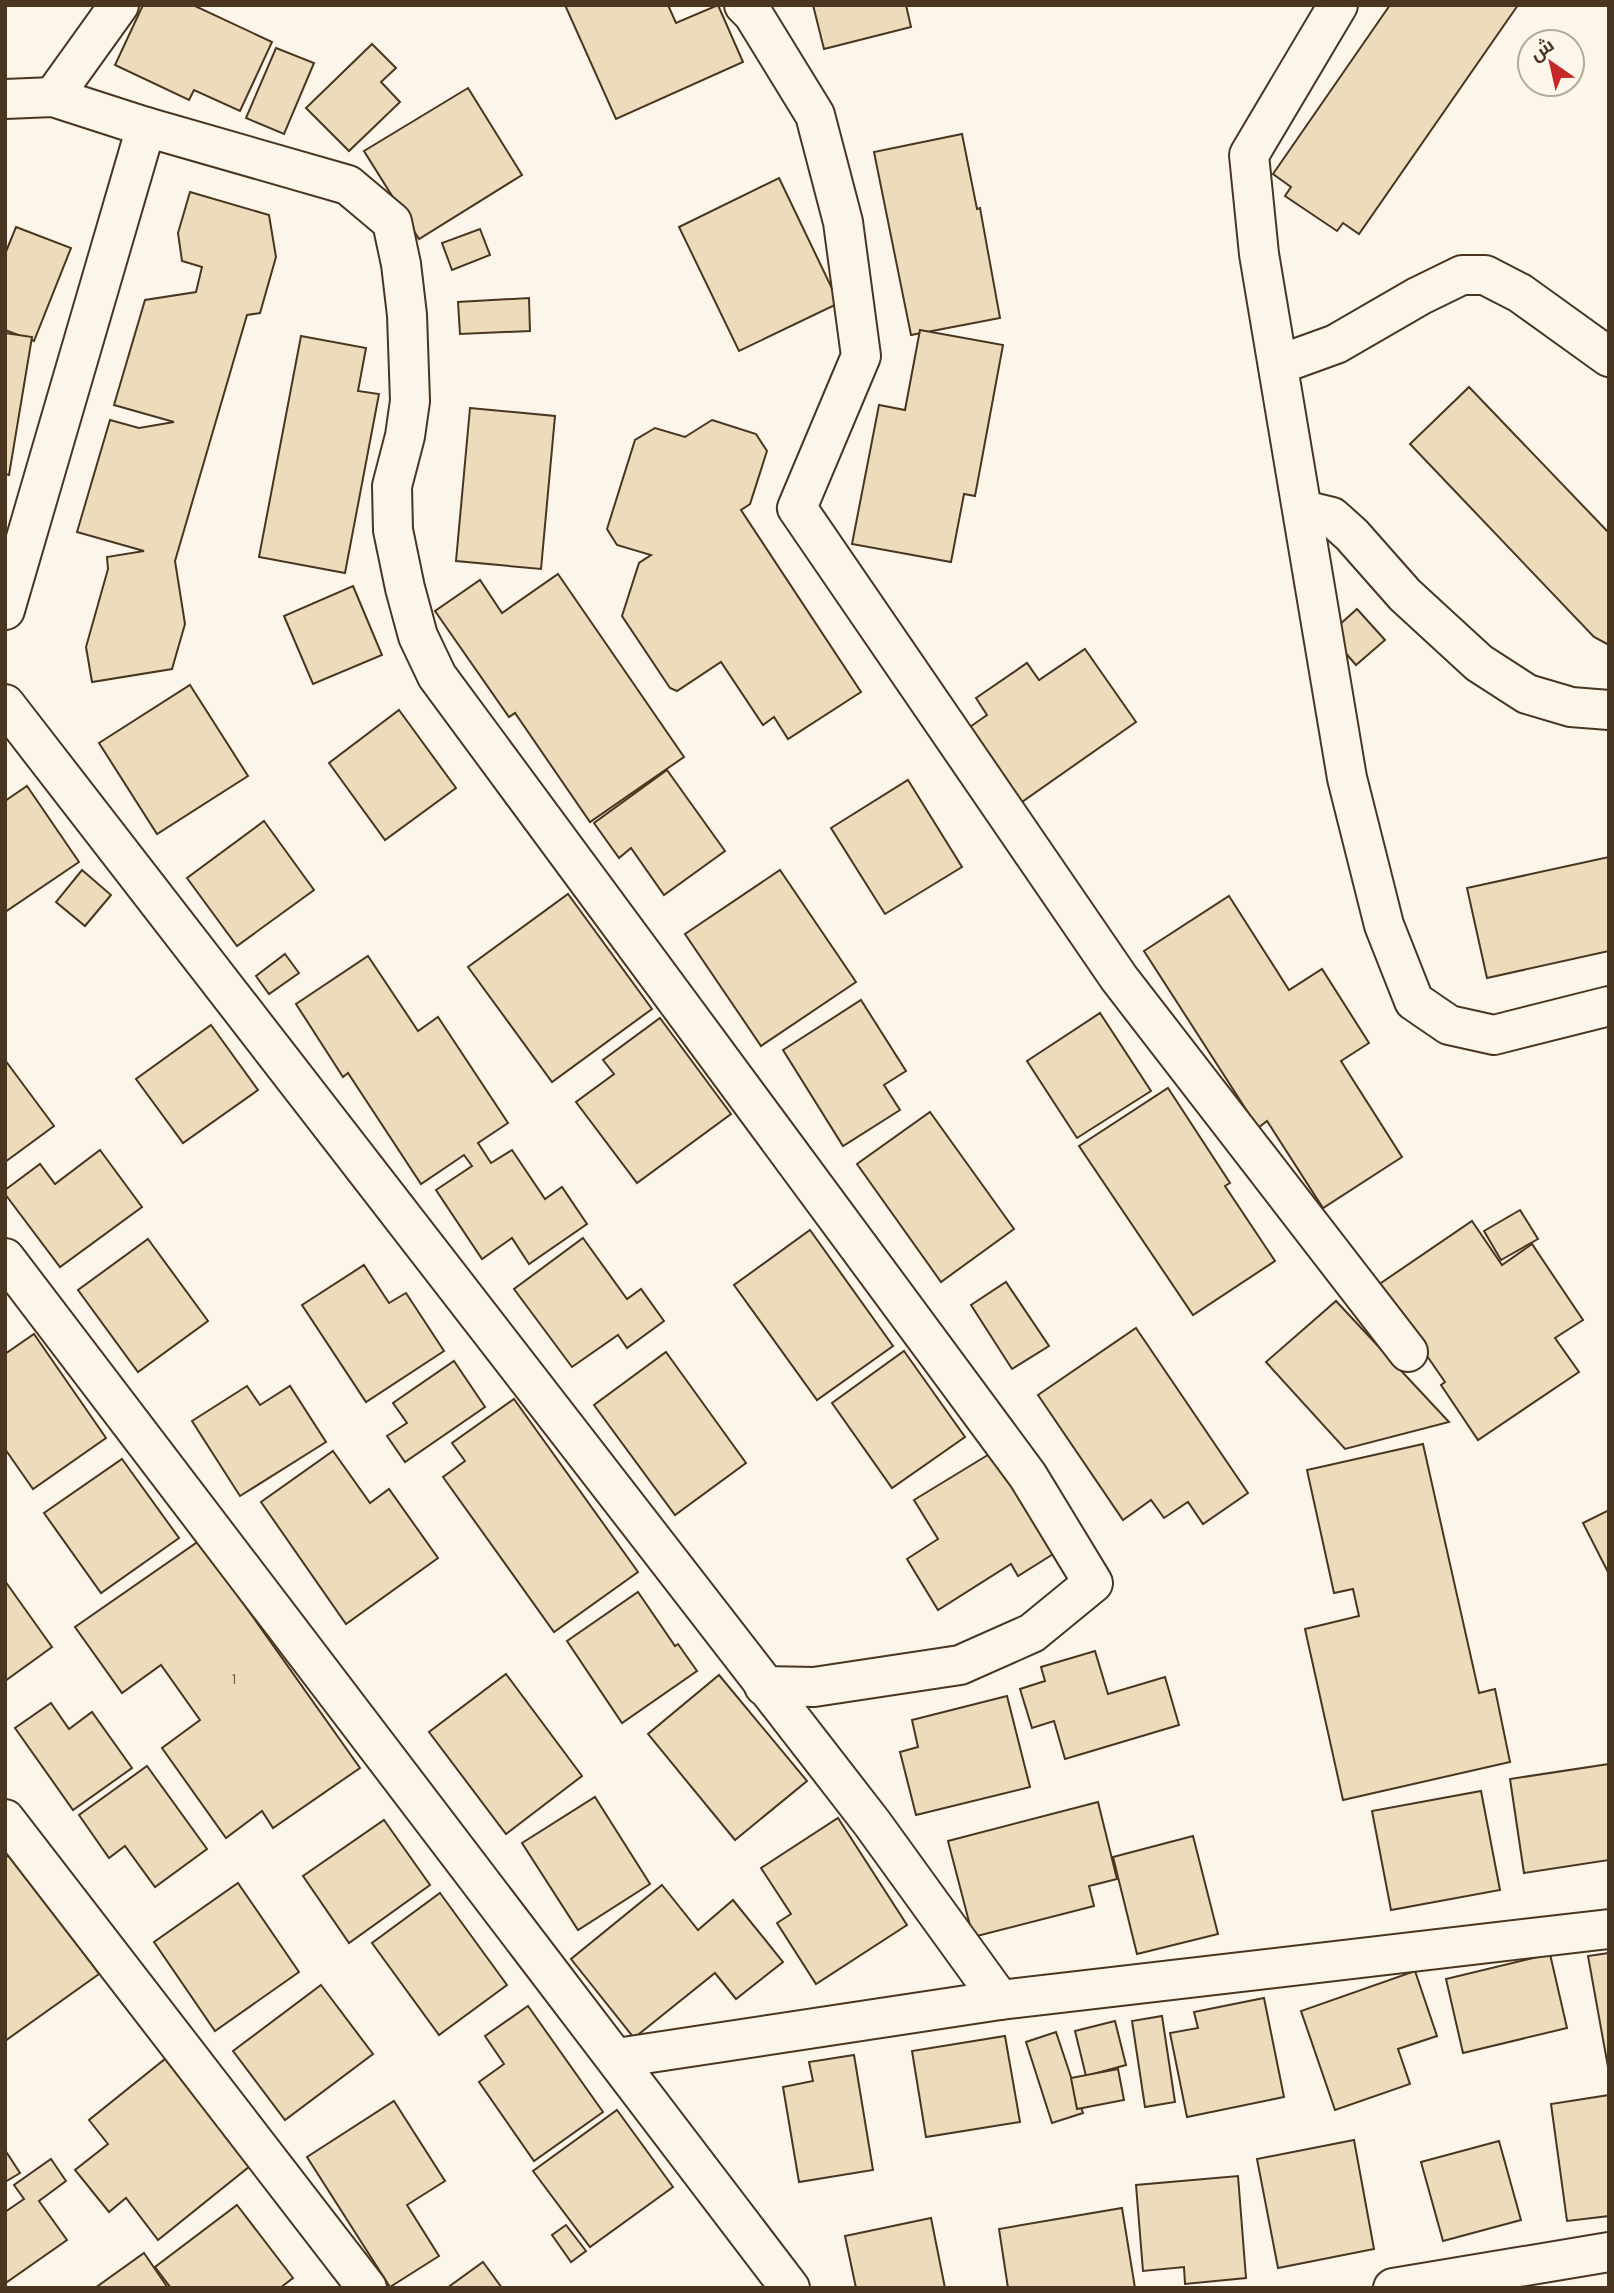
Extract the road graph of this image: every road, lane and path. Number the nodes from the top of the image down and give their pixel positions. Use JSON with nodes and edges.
{"nodes":[{"id":1,"x":119,"y":5,"type":"edge"},
{"id":2,"x":744,"y":5,"type":"edge"},
{"id":3,"x":1338,"y":5,"type":"edge"},
{"id":4,"x":53,"y":97,"type":"junction"},
{"id":5,"x":5,"y":99,"type":"edge"},
{"id":6,"x":146,"y":127,"type":"junction"},
{"id":7,"x":1609,"y":357,"type":"edge"},
{"id":8,"x":1278,"y":365,"type":"junction"},
{"id":9,"x":1303,"y":510,"type":"junction"},
{"id":10,"x":5,"y":610,"type":"edge"},
{"id":11,"x":5,"y":704,"type":"edge"},
{"id":12,"x":1609,"y":710,"type":"edge"},
{"id":13,"x":1609,"y":1006,"type":"edge"},
{"id":14,"x":5,"y":1258,"type":"edge"},
{"id":15,"x":1408,"y":1352,"type":"dead end"},
{"id":16,"x":764,"y":1686,"type":"junction"},
{"id":17,"x":5,"y":1819,"type":"edge"},
{"id":18,"x":1609,"y":1929,"type":"edge"},
{"id":19,"x":1000,"y":2000,"type":"junction"},
{"id":20,"x":617,"y":2058,"type":"junction"},
{"id":21,"x":1609,"y":2252,"type":"edge"},
{"id":22,"x":367,"y":2288,"type":"edge"},
{"id":23,"x":790,"y":2288,"type":"edge"},
{"id":24,"x":1393,"y":2288,"type":"edge"}],
"edges":[{"from":1,"to":4,"type":"street"},
{"from":2,"to":15,"type":"street"},
{"from":3,"to":8,"type":"street"},
{"from":4,"to":5,"type":"street"},
{"from":4,"to":6,"type":"street"},
{"from":6,"to":10,"type":"street"},
{"from":6,"to":16,"type":"street"},
{"from":7,"to":8,"type":"street"},
{"from":8,"to":9,"type":"street"},
{"from":9,"to":12,"type":"street"},
{"from":9,"to":13,"type":"street"},
{"from":11,"to":16,"type":"street"},
{"from":14,"to":20,"type":"street"},
{"from":16,"to":19,"type":"street"},
{"from":17,"to":22,"type":"street"},
{"from":18,"to":19,"type":"street"},
{"from":19,"to":20,"type":"street"},
{"from":20,"to":23,"type":"street"},
{"from":21,"to":24,"type":"street"}]}
